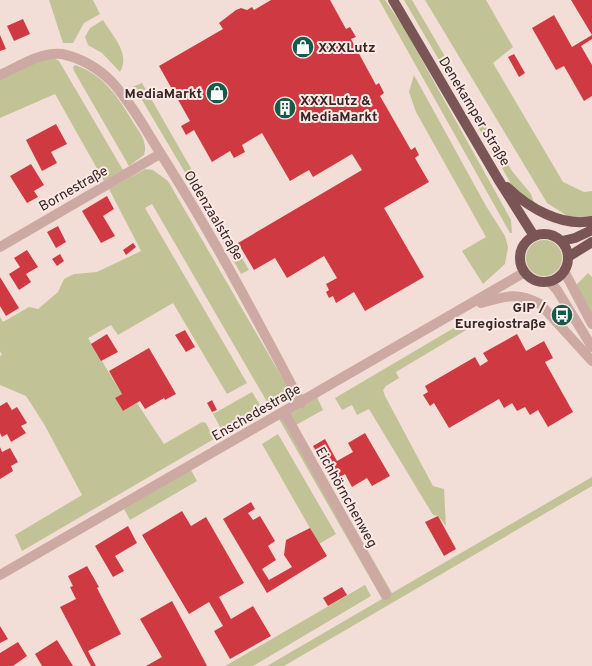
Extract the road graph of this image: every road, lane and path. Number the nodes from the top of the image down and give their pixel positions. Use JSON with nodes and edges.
{"nodes":[{"id":1,"x":393,"y":0,"type":"edge"},
{"id":2,"x":0,"y":75,"type":"edge"},
{"id":3,"x":160,"y":154,"type":"junction"},
{"id":4,"x":498,"y":179,"type":"junction"},
{"id":5,"x":592,"y":221,"type":"edge"},
{"id":6,"x":592,"y":230,"type":"edge"},
{"id":7,"x":534,"y":236,"type":"junction"},
{"id":8,"x":562,"y":241,"type":"junction"},
{"id":9,"x":592,"y":242,"type":"edge"},
{"id":10,"x":0,"y":247,"type":"edge"},
{"id":11,"x":568,"y":257,"type":"junction"},
{"id":12,"x":525,"y":272,"type":"junction"},
{"id":13,"x":564,"y":272,"type":"junction"},
{"id":14,"x":549,"y":281,"type":"junction"},
{"id":15,"x":466,"y":307,"type":"junction"},
{"id":16,"x":592,"y":324,"type":"edge"},
{"id":17,"x":592,"y":348,"type":"edge"},
{"id":18,"x":592,"y":362,"type":"edge"},
{"id":19,"x":301,"y":402,"type":"junction"},
{"id":20,"x":284,"y":412,"type":"junction"},
{"id":21,"x":0,"y":575,"type":"edge"},
{"id":22,"x":386,"y":595,"type":"dead end"}],
"edges":[{"from":1,"to":4,"type":"main road","name":"Denekamper Straße"},
{"from":2,"to":3,"type":"street","name":"Oldenzaalstraße"},
{"from":3,"to":10,"type":"street","name":"Bornestraße"},
{"from":3,"to":19,"type":"street","name":"Oldenzaalstraße"},
{"from":4,"to":5,"type":"main road"},
{"from":4,"to":7,"type":"main road","name":"Denekamper Straße"},
{"from":6,"to":8,"type":"main road"},
{"from":7,"to":8,"type":"main road"},
{"from":7,"to":12,"type":"main road"},
{"from":8,"to":11,"type":"main road"},
{"from":9,"to":11,"type":"main road"},
{"from":11,"to":13,"type":"main road"},
{"from":12,"to":14,"type":"main road"},
{"from":12,"to":15,"type":"street","name":"Enschedestraße"},
{"from":13,"to":14,"type":"main road"},
{"from":13,"to":16,"type":"street"},
{"from":14,"to":17,"type":"street"},
{"from":15,"to":18,"type":"street"},
{"from":15,"to":19,"type":"street","name":"Enschedestraße"},
{"from":19,"to":20,"type":"street","name":"Enschedestraße"},
{"from":20,"to":21,"type":"street","name":"Enschedestraße"},
{"from":20,"to":22,"type":"street","name":"Eichhörnchenweg"}]}
